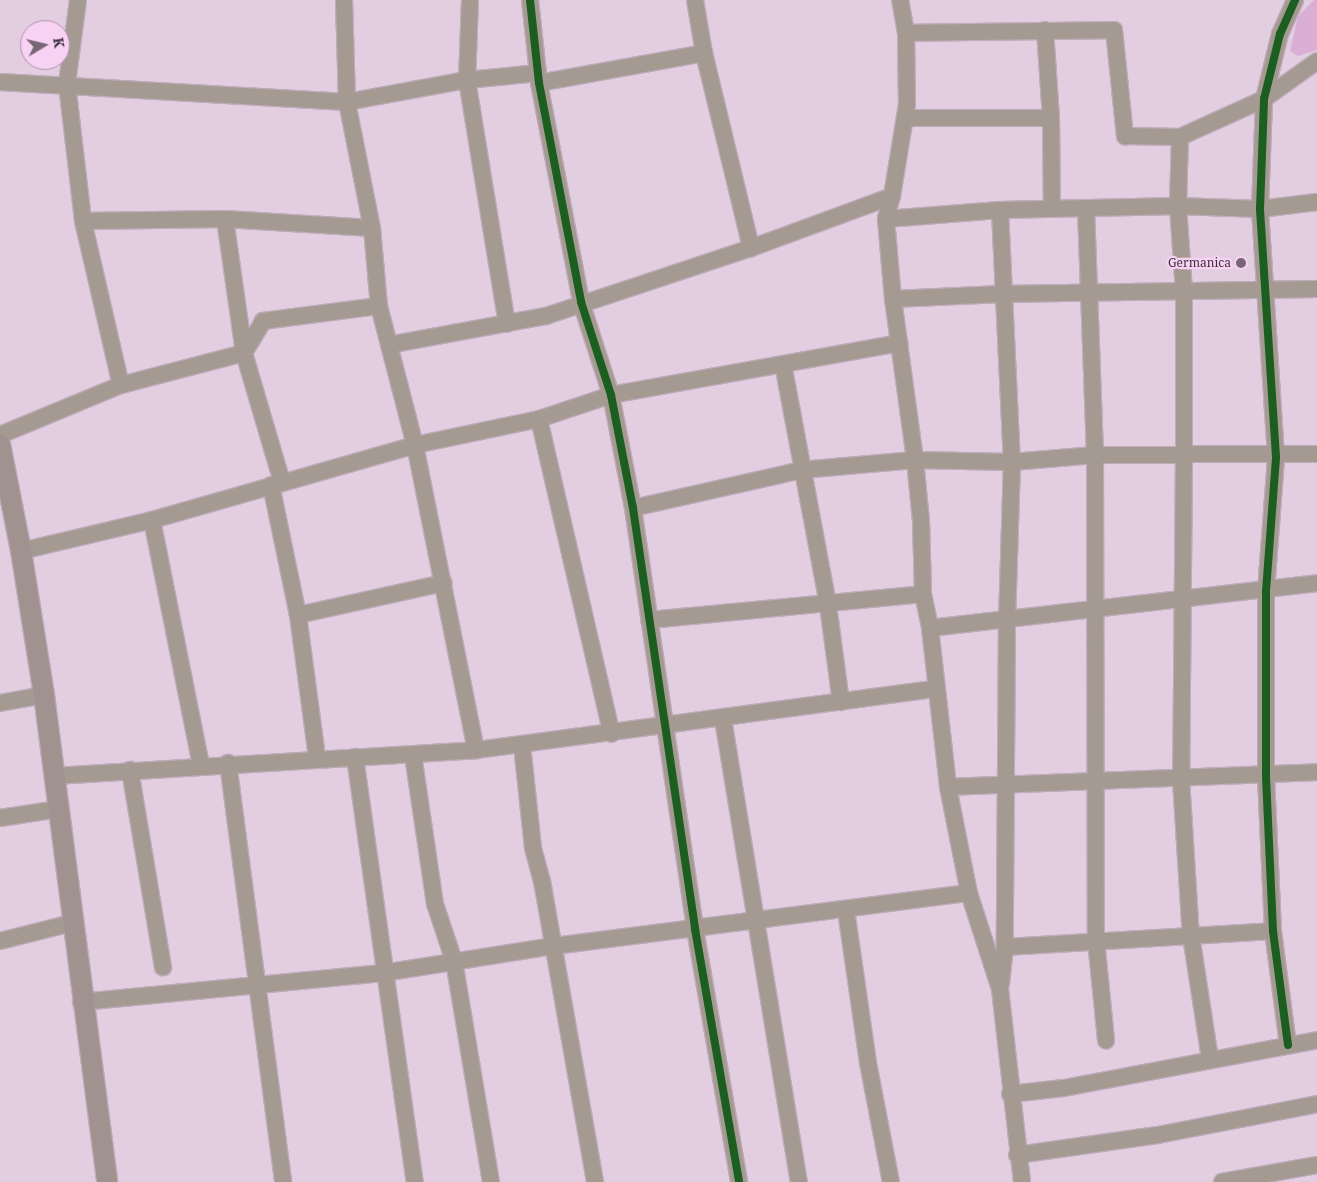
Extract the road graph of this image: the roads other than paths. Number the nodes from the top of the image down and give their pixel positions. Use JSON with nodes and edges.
{"nodes":[{"id":1,"x":78,"y":0,"type":"edge"},
{"id":2,"x":344,"y":0,"type":"edge"},
{"id":3,"x":470,"y":0,"type":"edge"},
{"id":4,"x":530,"y":0,"type":"edge"},
{"id":5,"x":696,"y":0,"type":"edge"},
{"id":6,"x":900,"y":0,"type":"edge"},
{"id":7,"x":1295,"y":0,"type":"edge"},
{"id":8,"x":1045,"y":30,"type":"junction"},
{"id":9,"x":906,"y":34,"type":"junction"},
{"id":10,"x":704,"y":53,"type":"junction"},
{"id":11,"x":1317,"y":61,"type":"edge"},
{"id":12,"x":539,"y":78,"type":"junction"},
{"id":13,"x":467,"y":80,"type":"junction"},
{"id":14,"x":0,"y":82,"type":"edge"},
{"id":15,"x":67,"y":84,"type":"junction"},
{"id":16,"x":1264,"y":99,"type":"junction"},
{"id":17,"x":347,"y":102,"type":"junction"},
{"id":18,"x":905,"y":118,"type":"junction"},
{"id":19,"x":1052,"y":118,"type":"junction"},
{"id":20,"x":1180,"y":136,"type":"junction"},
{"id":21,"x":892,"y":196,"type":"junction"},
{"id":22,"x":1317,"y":202,"type":"edge"},
{"id":23,"x":1178,"y":206,"type":"junction"},
{"id":24,"x":1052,"y":209,"type":"junction"},
{"id":25,"x":1260,"y":209,"type":"junction"},
{"id":26,"x":1000,"y":210,"type":"junction"},
{"id":27,"x":1086,"y":210,"type":"junction"},
{"id":28,"x":225,"y":219,"type":"junction"},
{"id":29,"x":886,"y":219,"type":"junction"},
{"id":30,"x":83,"y":221,"type":"junction"},
{"id":31,"x":372,"y":228,"type":"junction"},
{"id":32,"x":751,"y":248,"type":"junction"},
{"id":33,"x":1317,"y":289,"type":"edge"},
{"id":34,"x":1267,"y":291,"type":"junction"},
{"id":35,"x":1184,"y":292,"type":"junction"},
{"id":36,"x":1002,"y":294,"type":"junction"},
{"id":37,"x":1089,"y":294,"type":"junction"},
{"id":38,"x":893,"y":299,"type":"junction"},
{"id":39,"x":581,"y":302,"type":"junction"},
{"id":40,"x":379,"y":306,"type":"junction"},
{"id":41,"x":506,"y":324,"type":"junction"},
{"id":42,"x":899,"y":343,"type":"junction"},
{"id":43,"x":389,"y":346,"type":"junction"},
{"id":44,"x":244,"y":353,"type":"junction"},
{"id":45,"x":783,"y":364,"type":"junction"},
{"id":46,"x":121,"y":385,"type":"junction"},
{"id":47,"x":611,"y":395,"type":"junction"},
{"id":48,"x":539,"y":419,"type":"junction"},
{"id":49,"x":0,"y":435,"type":"edge"},
{"id":50,"x":415,"y":445,"type":"junction"},
{"id":51,"x":1,"y":452,"type":"edge"},
{"id":52,"x":1184,"y":454,"type":"junction"},
{"id":53,"x":1317,"y":454,"type":"edge"},
{"id":54,"x":1095,"y":455,"type":"junction"},
{"id":55,"x":1276,"y":457,"type":"junction"},
{"id":56,"x":915,"y":460,"type":"junction"},
{"id":57,"x":1012,"y":462,"type":"junction"},
{"id":58,"x":801,"y":470,"type":"junction"},
{"id":59,"x":276,"y":483,"type":"junction"},
{"id":60,"x":633,"y":508,"type":"junction"},
{"id":61,"x":152,"y":520,"type":"junction"},
{"id":62,"x":21,"y":551,"type":"junction"},
{"id":63,"x":444,"y":583,"type":"junction"},
{"id":64,"x":1317,"y":583,"type":"edge"},
{"id":65,"x":1266,"y":591,"type":"junction"},
{"id":66,"x":922,"y":594,"type":"junction"},
{"id":67,"x":1183,"y":597,"type":"junction"},
{"id":68,"x":828,"y":605,"type":"junction"},
{"id":69,"x":1093,"y":608,"type":"junction"},
{"id":70,"x":298,"y":615,"type":"junction"},
{"id":71,"x":649,"y":620,"type":"junction"},
{"id":72,"x":1007,"y":620,"type":"junction"},
{"id":73,"x":930,"y":628,"type":"junction"},
{"id":74,"x":935,"y":689,"type":"junction"},
{"id":75,"x":44,"y":695,"type":"junction"},
{"id":76,"x":841,"y":702,"type":"junction"},
{"id":77,"x":0,"y":703,"type":"edge"},
{"id":78,"x":723,"y":719,"type":"junction"},
{"id":79,"x":666,"y":727,"type":"junction"},
{"id":80,"x":612,"y":734,"type":"junction"},
{"id":81,"x":522,"y":745,"type":"junction"},
{"id":82,"x":476,"y":750,"type":"junction"},
{"id":83,"x":413,"y":755,"type":"junction"},
{"id":84,"x":355,"y":757,"type":"junction"},
{"id":85,"x":317,"y":758,"type":"junction"},
{"id":86,"x":228,"y":763,"type":"junction"},
{"id":87,"x":201,"y":765,"type":"junction"},
{"id":88,"x":130,"y":770,"type":"junction"},
{"id":89,"x":1317,"y":772,"type":"edge"},
{"id":90,"x":1266,"y":775,"type":"junction"},
{"id":91,"x":54,"y":776,"type":"junction"},
{"id":92,"x":1181,"y":779,"type":"junction"},
{"id":93,"x":1095,"y":783,"type":"junction"},
{"id":94,"x":1004,"y":786,"type":"junction"},
{"id":95,"x":948,"y":787,"type":"junction"},
{"id":96,"x":58,"y":809,"type":"junction"},
{"id":97,"x":0,"y":818,"type":"edge"},
{"id":98,"x":968,"y":892,"type":"junction"},
{"id":99,"x":846,"y":910,"type":"junction"},
{"id":100,"x":756,"y":922,"type":"junction"},
{"id":101,"x":72,"y":923,"type":"junction"},
{"id":102,"x":695,"y":929,"type":"junction"},
{"id":103,"x":1272,"y":931,"type":"junction"},
{"id":104,"x":1191,"y":936,"type":"junction"},
{"id":105,"x":1096,"y":940,"type":"junction"},
{"id":106,"x":0,"y":941,"type":"edge"},
{"id":107,"x":554,"y":946,"type":"junction"},
{"id":108,"x":1005,"y":947,"type":"junction"},
{"id":109,"x":454,"y":962,"type":"junction"},
{"id":110,"x":163,"y":967,"type":"dead end"},
{"id":111,"x":383,"y":973,"type":"junction"},
{"id":112,"x":260,"y":986,"type":"junction"},
{"id":113,"x":1000,"y":989,"type":"junction"},
{"id":114,"x":81,"y":1002,"type":"junction"},
{"id":115,"x":1106,"y":1040,"type":"dead end"},
{"id":116,"x":1317,"y":1040,"type":"edge"},
{"id":117,"x":1288,"y":1045,"type":"junction"},
{"id":118,"x":1210,"y":1059,"type":"junction"},
{"id":119,"x":1010,"y":1094,"type":"junction"},
{"id":120,"x":1317,"y":1104,"type":"edge"},
{"id":121,"x":1017,"y":1155,"type":"junction"},
{"id":122,"x":1317,"y":1165,"type":"edge"},
{"id":123,"x":107,"y":1182,"type":"edge"},
{"id":124,"x":283,"y":1182,"type":"edge"},
{"id":125,"x":415,"y":1182,"type":"edge"},
{"id":126,"x":491,"y":1182,"type":"edge"},
{"id":127,"x":595,"y":1182,"type":"edge"},
{"id":128,"x":739,"y":1182,"type":"edge"},
{"id":129,"x":799,"y":1182,"type":"edge"},
{"id":130,"x":891,"y":1182,"type":"edge"},
{"id":131,"x":1022,"y":1182,"type":"edge"},
{"id":132,"x":1222,"y":1182,"type":"edge"}],
"edges":[{"from":1,"to":15,"type":"street"},
{"from":2,"to":17,"type":"street"},
{"from":3,"to":13,"type":"street"},
{"from":4,"to":12,"type":"street"},
{"from":5,"to":10,"type":"street"},
{"from":6,"to":9,"type":"street"},
{"from":7,"to":16,"type":"street"},
{"from":8,"to":9,"type":"street"},
{"from":8,"to":19,"type":"street"},
{"from":8,"to":20,"type":"street"},
{"from":9,"to":18,"type":"street"},
{"from":10,"to":12,"type":"street"},
{"from":10,"to":32,"type":"street"},
{"from":11,"to":16,"type":"street"},
{"from":12,"to":13,"type":"street"},
{"from":12,"to":39,"type":"street"},
{"from":13,"to":17,"type":"street"},
{"from":13,"to":41,"type":"street"},
{"from":14,"to":15,"type":"street"},
{"from":15,"to":17,"type":"street"},
{"from":15,"to":30,"type":"street"},
{"from":16,"to":20,"type":"street"},
{"from":16,"to":25,"type":"street"},
{"from":17,"to":31,"type":"street"},
{"from":18,"to":19,"type":"street"},
{"from":18,"to":21,"type":"street"},
{"from":19,"to":24,"type":"street"},
{"from":20,"to":23,"type":"street"},
{"from":21,"to":29,"type":"street"},
{"from":21,"to":32,"type":"street"},
{"from":22,"to":25,"type":"street"},
{"from":23,"to":25,"type":"street"},
{"from":23,"to":27,"type":"street"},
{"from":23,"to":35,"type":"street"},
{"from":24,"to":26,"type":"street"},
{"from":24,"to":27,"type":"street"},
{"from":25,"to":34,"type":"street"},
{"from":26,"to":29,"type":"street"},
{"from":26,"to":36,"type":"street"},
{"from":27,"to":37,"type":"street"},
{"from":28,"to":30,"type":"street"},
{"from":28,"to":31,"type":"street"},
{"from":28,"to":44,"type":"street"},
{"from":29,"to":38,"type":"street"},
{"from":30,"to":46,"type":"street"},
{"from":31,"to":40,"type":"street"},
{"from":32,"to":39,"type":"street"},
{"from":33,"to":34,"type":"street"},
{"from":34,"to":35,"type":"street"},
{"from":34,"to":55,"type":"street"},
{"from":35,"to":37,"type":"street"},
{"from":35,"to":52,"type":"street"},
{"from":36,"to":37,"type":"street"},
{"from":36,"to":38,"type":"street"},
{"from":36,"to":57,"type":"street"},
{"from":37,"to":54,"type":"street"},
{"from":38,"to":42,"type":"street"},
{"from":39,"to":41,"type":"street"},
{"from":39,"to":47,"type":"street"},
{"from":40,"to":43,"type":"street"},
{"from":40,"to":44,"type":"street"},
{"from":41,"to":43,"type":"street"},
{"from":42,"to":45,"type":"street"},
{"from":42,"to":56,"type":"street"},
{"from":43,"to":50,"type":"street"},
{"from":44,"to":46,"type":"street"},
{"from":44,"to":59,"type":"street"},
{"from":45,"to":47,"type":"street"},
{"from":45,"to":58,"type":"street"},
{"from":46,"to":49,"type":"street"},
{"from":47,"to":48,"type":"street"},
{"from":47,"to":60,"type":"street"},
{"from":48,"to":50,"type":"street"},
{"from":48,"to":80,"type":"street"},
{"from":50,"to":59,"type":"street"},
{"from":50,"to":63,"type":"street"},
{"from":51,"to":62,"type":"main road"},
{"from":52,"to":54,"type":"street"},
{"from":52,"to":55,"type":"street"},
{"from":52,"to":67,"type":"street"},
{"from":53,"to":55,"type":"street"},
{"from":54,"to":57,"type":"street"},
{"from":54,"to":69,"type":"street"},
{"from":55,"to":65,"type":"street"},
{"from":56,"to":57,"type":"street"},
{"from":56,"to":58,"type":"street"},
{"from":56,"to":66,"type":"street"},
{"from":57,"to":72,"type":"street"},
{"from":58,"to":60,"type":"street"},
{"from":58,"to":68,"type":"street"},
{"from":59,"to":61,"type":"street"},
{"from":59,"to":70,"type":"street"},
{"from":60,"to":71,"type":"street"},
{"from":61,"to":62,"type":"street"},
{"from":61,"to":87,"type":"street"},
{"from":62,"to":75,"type":"main road"},
{"from":63,"to":70,"type":"street"},
{"from":63,"to":82,"type":"street"},
{"from":64,"to":65,"type":"street"},
{"from":65,"to":67,"type":"street"},
{"from":65,"to":90,"type":"street"},
{"from":66,"to":68,"type":"street"},
{"from":66,"to":73,"type":"street"},
{"from":67,"to":69,"type":"street"},
{"from":67,"to":92,"type":"street"},
{"from":68,"to":71,"type":"street"},
{"from":68,"to":76,"type":"street"},
{"from":69,"to":72,"type":"street"},
{"from":69,"to":93,"type":"street"},
{"from":70,"to":85,"type":"street"},
{"from":71,"to":79,"type":"street"},
{"from":72,"to":73,"type":"street"},
{"from":72,"to":94,"type":"street"},
{"from":73,"to":74,"type":"street"},
{"from":74,"to":76,"type":"street"},
{"from":74,"to":95,"type":"street"},
{"from":75,"to":77,"type":"street"},
{"from":75,"to":91,"type":"main road"},
{"from":76,"to":78,"type":"street"},
{"from":78,"to":79,"type":"street"},
{"from":78,"to":100,"type":"street"},
{"from":79,"to":80,"type":"street"},
{"from":79,"to":102,"type":"street"},
{"from":80,"to":81,"type":"street"},
{"from":81,"to":82,"type":"street"},
{"from":81,"to":107,"type":"street"},
{"from":82,"to":83,"type":"street"},
{"from":83,"to":84,"type":"street"},
{"from":83,"to":109,"type":"street"},
{"from":84,"to":85,"type":"street"},
{"from":84,"to":111,"type":"street"},
{"from":85,"to":86,"type":"street"},
{"from":86,"to":87,"type":"street"},
{"from":86,"to":112,"type":"street"},
{"from":87,"to":88,"type":"street"},
{"from":88,"to":91,"type":"street"},
{"from":88,"to":110,"type":"street"},
{"from":89,"to":90,"type":"street"},
{"from":90,"to":92,"type":"street"},
{"from":90,"to":103,"type":"street"},
{"from":91,"to":96,"type":"main road"},
{"from":92,"to":93,"type":"street"},
{"from":92,"to":104,"type":"street"},
{"from":93,"to":94,"type":"street"},
{"from":93,"to":105,"type":"street"},
{"from":94,"to":95,"type":"street"},
{"from":94,"to":108,"type":"street"},
{"from":95,"to":98,"type":"street"},
{"from":96,"to":97,"type":"street"},
{"from":96,"to":101,"type":"main road"},
{"from":98,"to":99,"type":"street"},
{"from":98,"to":113,"type":"street"},
{"from":99,"to":100,"type":"street"},
{"from":99,"to":130,"type":"street"},
{"from":100,"to":102,"type":"street"},
{"from":100,"to":129,"type":"street"},
{"from":101,"to":106,"type":"street"},
{"from":101,"to":114,"type":"main road"},
{"from":102,"to":107,"type":"street"},
{"from":102,"to":128,"type":"street"},
{"from":103,"to":104,"type":"street"},
{"from":103,"to":117,"type":"street"},
{"from":104,"to":105,"type":"street"},
{"from":104,"to":118,"type":"street"},
{"from":105,"to":108,"type":"street"},
{"from":105,"to":115,"type":"street"},
{"from":107,"to":109,"type":"street"},
{"from":107,"to":127,"type":"street"},
{"from":108,"to":113,"type":"street"},
{"from":109,"to":111,"type":"street"},
{"from":109,"to":126,"type":"street"},
{"from":111,"to":112,"type":"street"},
{"from":111,"to":125,"type":"street"},
{"from":112,"to":114,"type":"street"},
{"from":112,"to":124,"type":"street"},
{"from":113,"to":119,"type":"street"},
{"from":114,"to":123,"type":"main road"},
{"from":116,"to":117,"type":"street"},
{"from":117,"to":118,"type":"street"},
{"from":118,"to":119,"type":"street"},
{"from":119,"to":121,"type":"street"},
{"from":120,"to":121,"type":"street"},
{"from":121,"to":131,"type":"street"},
{"from":122,"to":132,"type":"street"}]}
